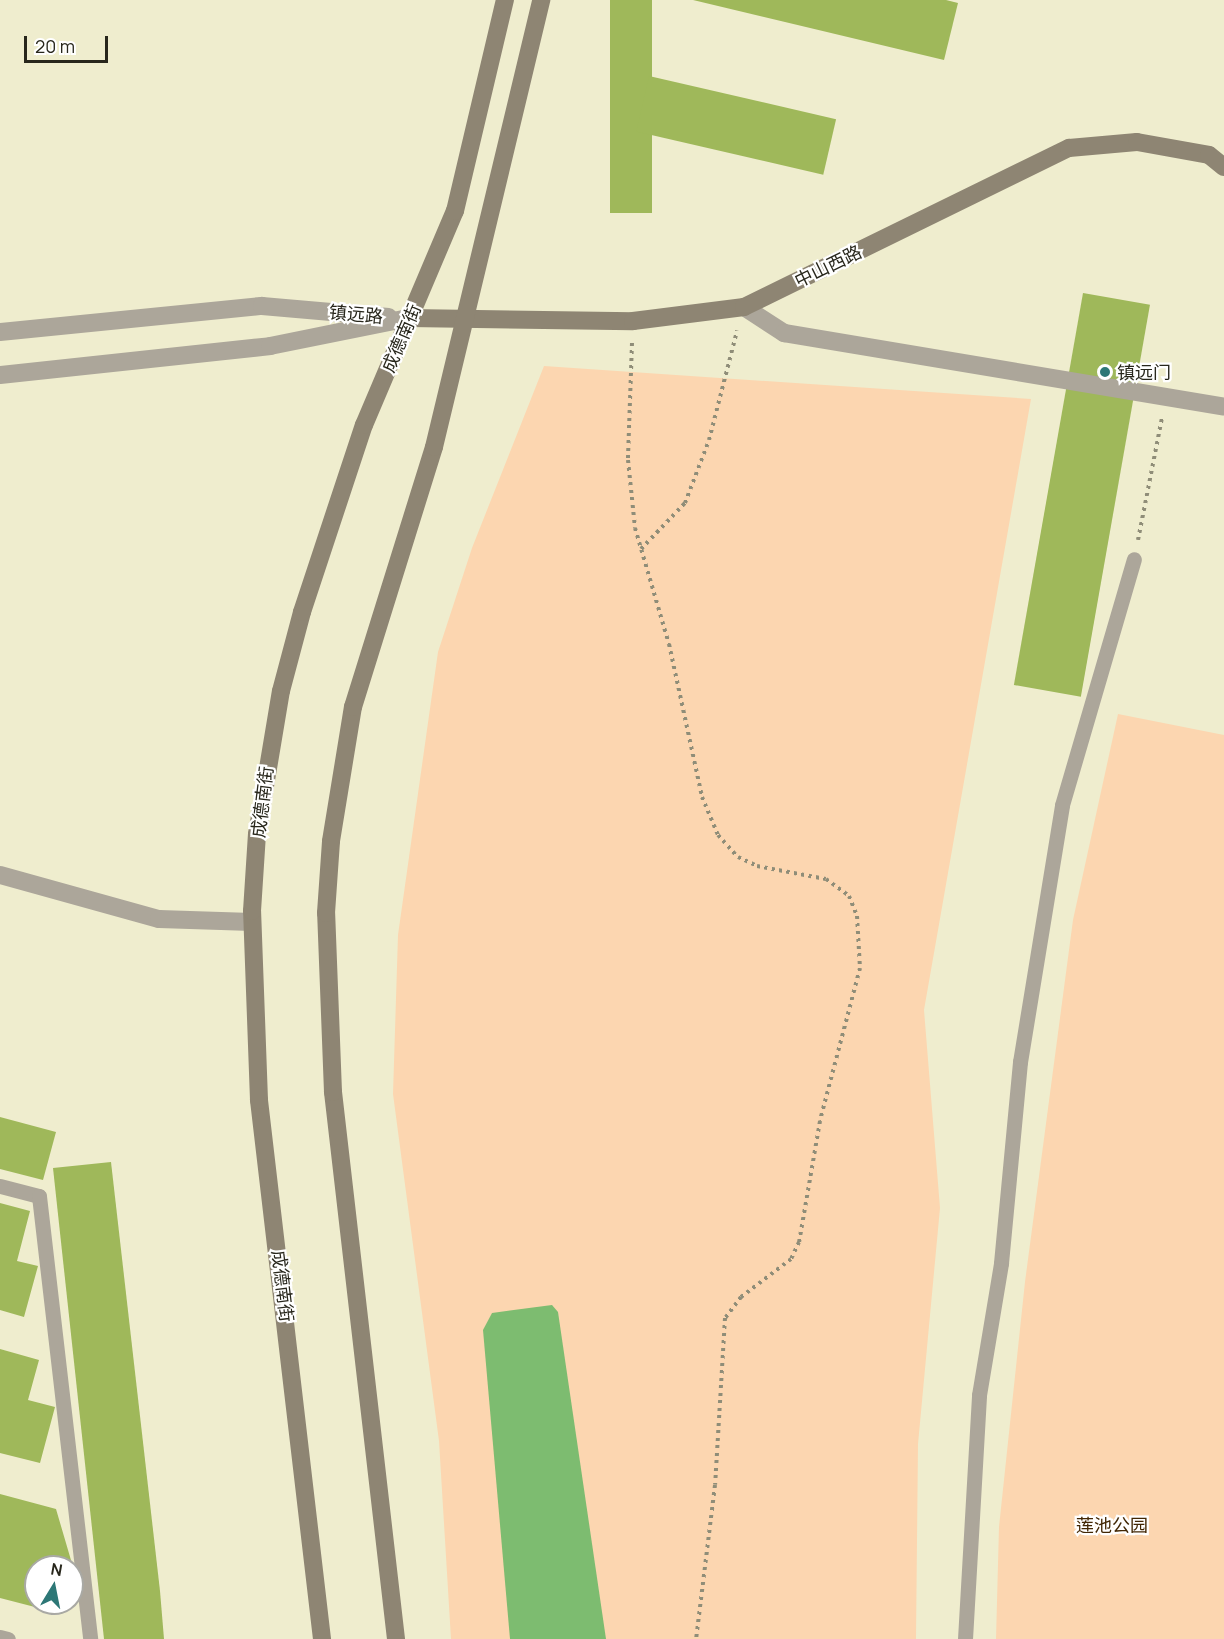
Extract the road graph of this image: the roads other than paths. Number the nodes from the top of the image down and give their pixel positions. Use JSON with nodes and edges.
{"nodes":[{"id":1,"x":505,"y":0,"type":"edge"},
{"id":2,"x":541,"y":0,"type":"edge"},
{"id":3,"x":1224,"y":167,"type":"edge"},
{"id":4,"x":744,"y":307,"type":"junction"},
{"id":5,"x":409,"y":318,"type":"junction"},
{"id":6,"x":464,"y":321,"type":"junction"},
{"id":7,"x":0,"y":332,"type":"edge"},
{"id":8,"x":0,"y":375,"type":"edge"},
{"id":9,"x":1224,"y":407,"type":"edge"},
{"id":10,"x":1134,"y":559,"type":"road end"},
{"id":11,"x":0,"y":874,"type":"edge"},
{"id":12,"x":252,"y":922,"type":"junction"},
{"id":13,"x":0,"y":1186,"type":"edge"},
{"id":14,"x":0,"y":1637,"type":"edge"},
{"id":15,"x":8,"y":1639,"type":"edge"},
{"id":16,"x":90,"y":1639,"type":"edge"},
{"id":17,"x":322,"y":1639,"type":"edge"},
{"id":18,"x":396,"y":1639,"type":"edge"},
{"id":19,"x":965,"y":1639,"type":"edge"}],
"edges":[{"from":1,"to":5,"type":"main road","name":"成德南街"},
{"from":2,"to":6,"type":"main road"},
{"from":3,"to":4,"type":"main road","name":"中山西路"},
{"from":4,"to":6,"type":"main road","name":"中山西路"},
{"from":4,"to":9,"type":"street"},
{"from":5,"to":6,"type":"main road","name":"中山西路"},
{"from":5,"to":7,"type":"street","name":"镇远路"},
{"from":5,"to":8,"type":"street","name":"镇远路"},
{"from":5,"to":12,"type":"main road","name":"成德南街"},
{"from":6,"to":18,"type":"main road"},
{"from":10,"to":19,"type":"lane"},
{"from":11,"to":12,"type":"street"},
{"from":12,"to":17,"type":"main road","name":"成德南街"},
{"from":13,"to":16,"type":"lane"},
{"from":14,"to":15,"type":"lane"}]}
